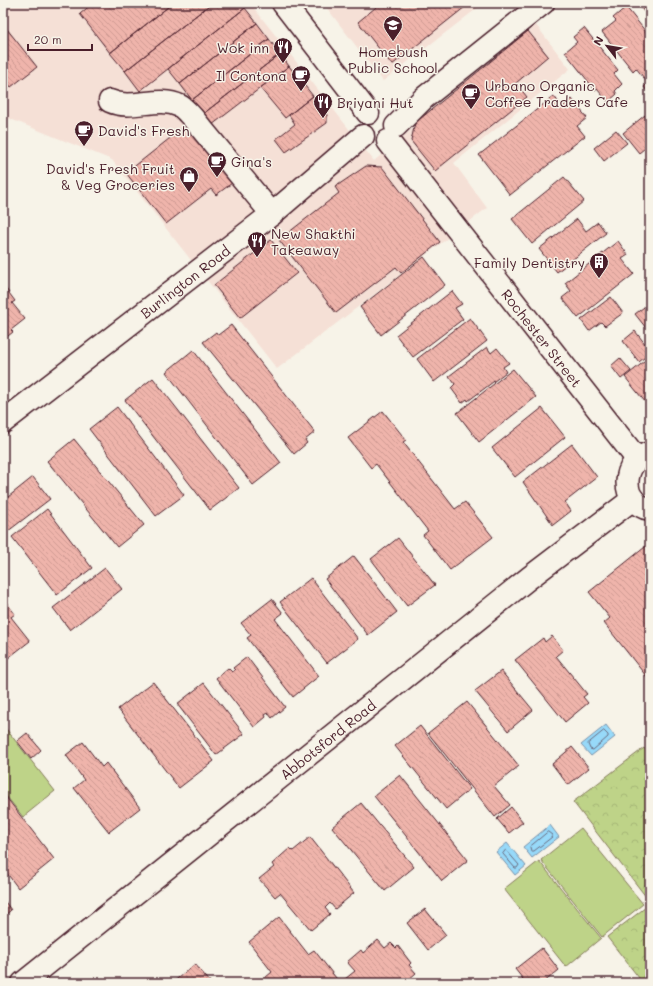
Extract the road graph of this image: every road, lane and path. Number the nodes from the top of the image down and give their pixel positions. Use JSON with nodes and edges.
{"nodes":[{"id":1,"x":284,"y":3,"type":"edge"},
{"id":2,"x":543,"y":3,"type":"edge"},
{"id":3,"x":110,"y":101,"type":"dead end"},
{"id":4,"x":368,"y":113,"type":"junction"},
{"id":5,"x":392,"y":134,"type":"junction"},
{"id":6,"x":363,"y":136,"type":"junction"},
{"id":7,"x":272,"y":214,"type":"junction"},
{"id":8,"x":3,"y":422,"type":"edge"},
{"id":9,"x":644,"y":456,"type":"edge"},
{"id":10,"x":642,"y":504,"type":"edge"},
{"id":11,"x":23,"y":983,"type":"edge"}],
"edges":[{"from":1,"to":4,"type":"street"},
{"from":2,"to":5,"type":"street"},
{"from":3,"to":7,"type":"street"},
{"from":4,"to":5,"type":"street"},
{"from":4,"to":6,"type":"street"},
{"from":5,"to":6,"type":"street"},
{"from":5,"to":9,"type":"street","name":"Rochester Street"},
{"from":6,"to":7,"type":"street","name":"Burlington Road"},
{"from":7,"to":8,"type":"street","name":"Burlington Road"},
{"from":9,"to":10,"type":"street"},
{"from":10,"to":11,"type":"street","name":"Abbotsford Road"}]}
